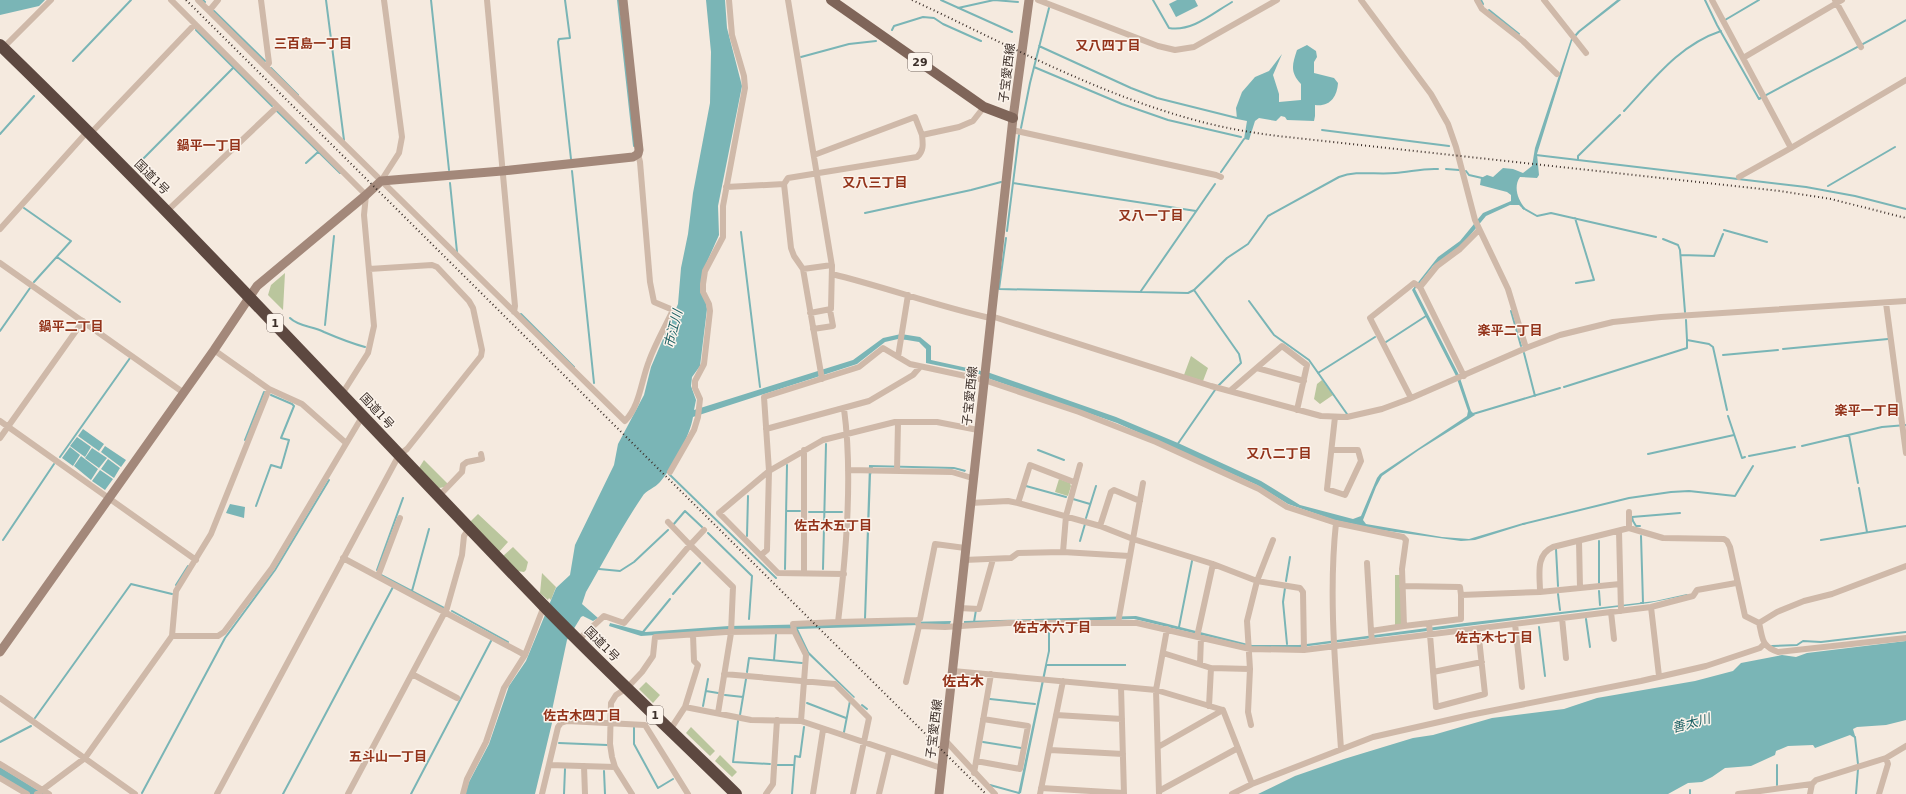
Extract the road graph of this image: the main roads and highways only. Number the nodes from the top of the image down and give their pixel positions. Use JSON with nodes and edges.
{"nodes":[{"id":1,"x":831,"y":0,"type":"edge"},
{"id":2,"x":2,"y":47,"type":"edge"},
{"id":3,"x":1013,"y":118,"type":"road end"},
{"id":4,"x":736,"y":794,"type":"edge"}],
"edges":[{"from":1,"to":3,"type":"main road","number":"29"},
{"from":2,"to":4,"type":"highway","name":"国道1号","number":"1"}]}
